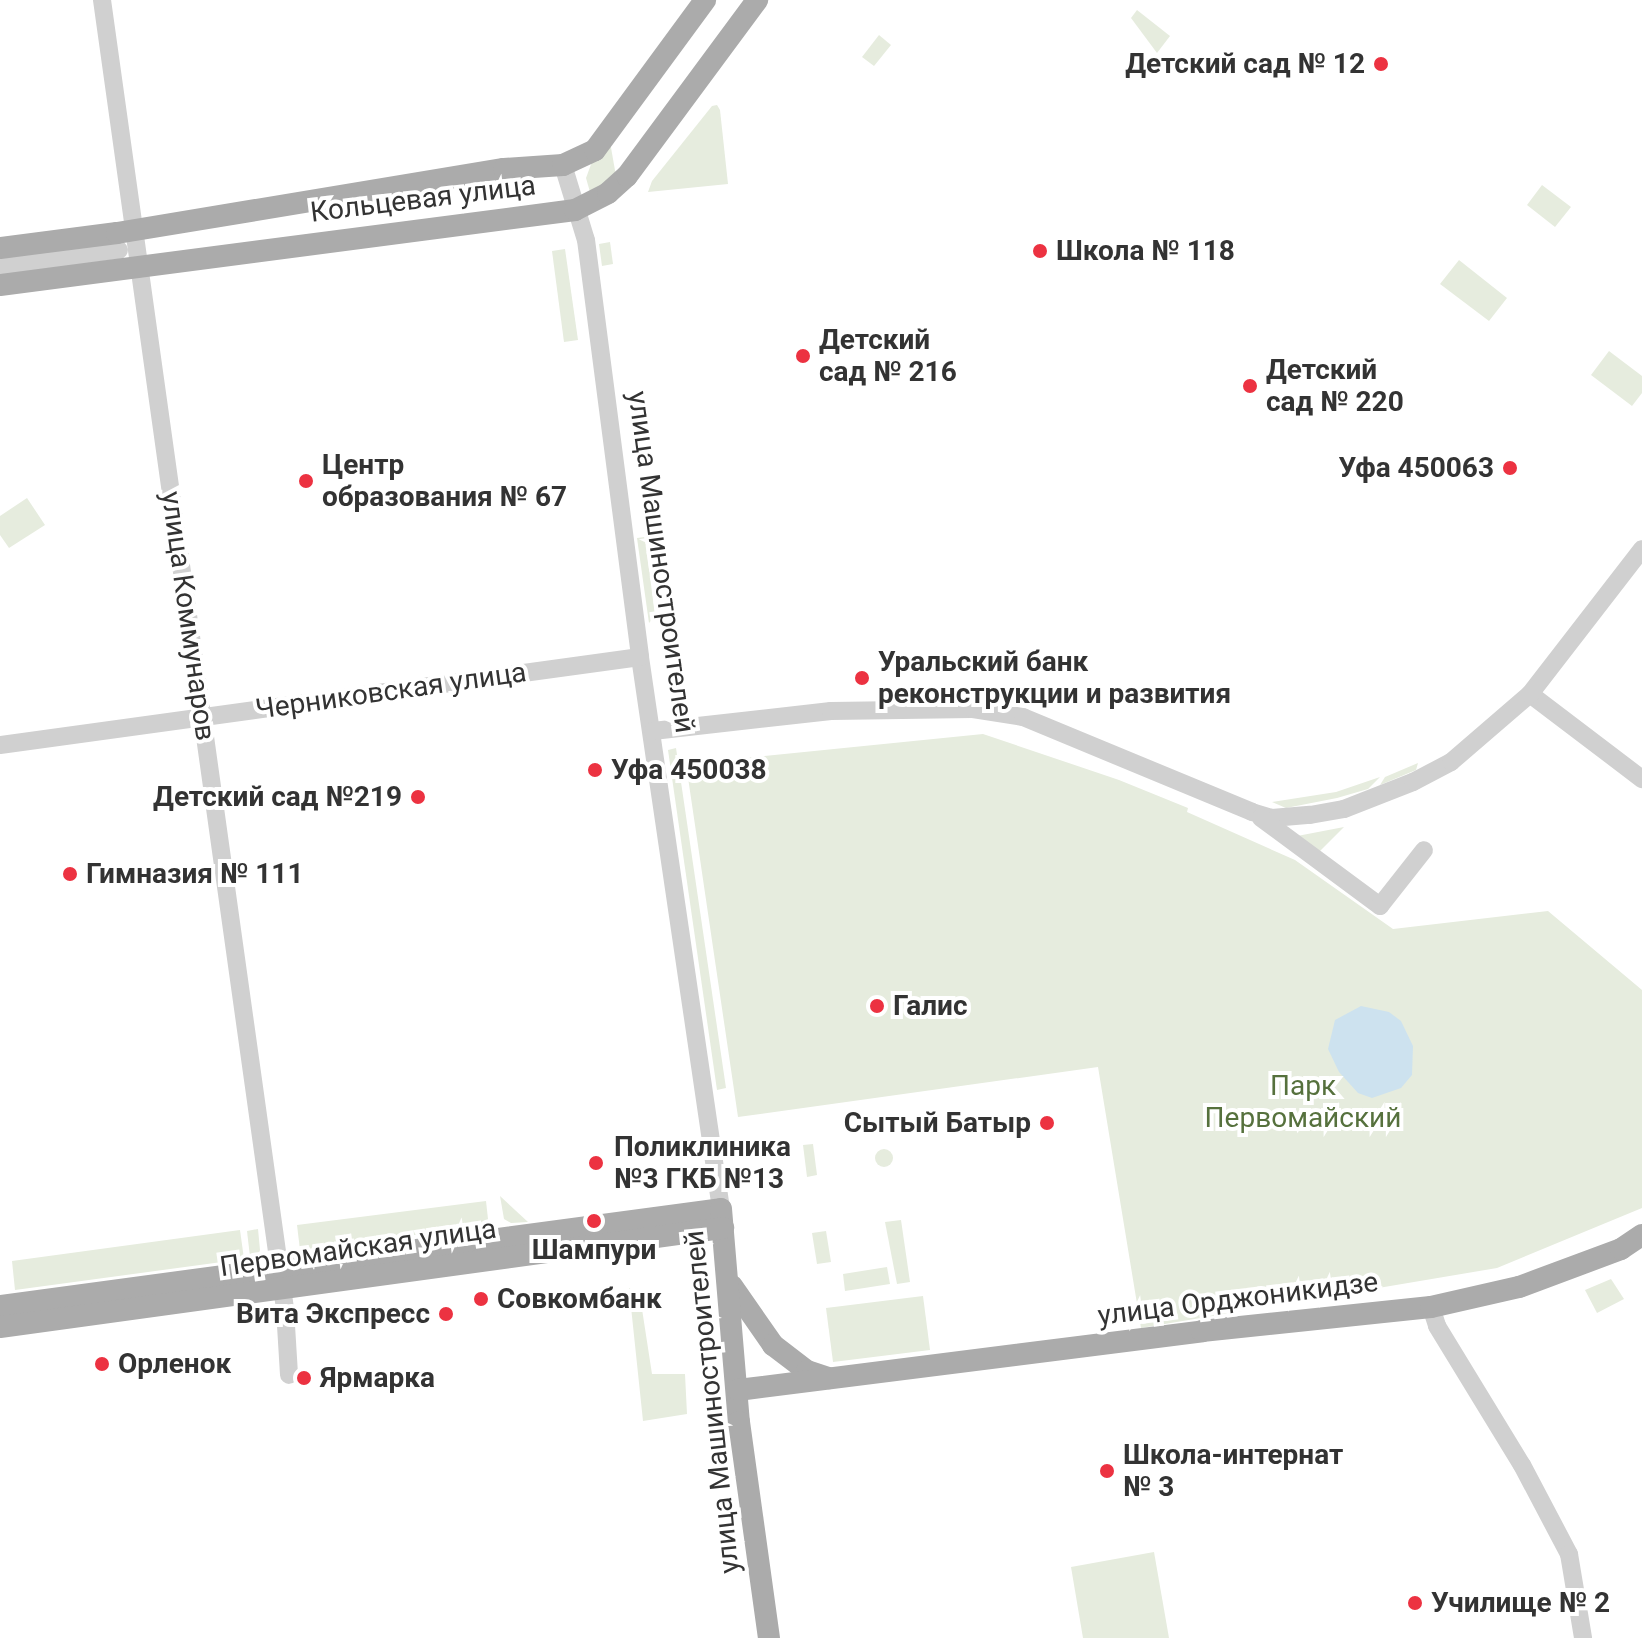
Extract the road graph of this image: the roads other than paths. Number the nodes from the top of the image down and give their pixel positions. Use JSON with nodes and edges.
{"nodes":[{"id":1,"x":102,"y":0,"type":"edge"},
{"id":2,"x":705,"y":0,"type":"edge"},
{"id":3,"x":757,"y":0,"type":"edge"},
{"id":4,"x":563,"y":165,"type":"junction"},
{"id":5,"x":575,"y":210,"type":"junction"},
{"id":6,"x":135,"y":229,"type":"junction"},
{"id":7,"x":0,"y":248,"type":"edge"},
{"id":8,"x":119,"y":250,"type":"dead end"},
{"id":9,"x":140,"y":265,"type":"junction"},
{"id":10,"x":0,"y":266,"type":"edge"},
{"id":11,"x":0,"y":285,"type":"edge"},
{"id":12,"x":1642,"y":549,"type":"edge"},
{"id":13,"x":640,"y":657,"type":"junction"},
{"id":14,"x":1530,"y":694,"type":"junction"},
{"id":15,"x":201,"y":716,"type":"junction"},
{"id":16,"x":653,"y":731,"type":"junction"},
{"id":17,"x":0,"y":745,"type":"edge"},
{"id":18,"x":1642,"y":779,"type":"edge"},
{"id":19,"x":1252,"y":812,"type":"junction"},
{"id":20,"x":1424,"y":850,"type":"dead end"},
{"id":21,"x":722,"y":1219,"type":"junction"},
{"id":22,"x":1642,"y":1235,"type":"edge"},
{"id":23,"x":280,"y":1279,"type":"junction"},
{"id":24,"x":729,"y":1283,"type":"junction"},
{"id":25,"x":0,"y":1306,"type":"edge"},
{"id":26,"x":1431,"y":1307,"type":"junction"},
{"id":27,"x":0,"y":1327,"type":"edge"},
{"id":28,"x":289,"y":1375,"type":"dead end"},
{"id":29,"x":830,"y":1379,"type":"junction"},
{"id":30,"x":738,"y":1390,"type":"junction"},
{"id":31,"x":769,"y":1638,"type":"edge"},
{"id":32,"x":1583,"y":1638,"type":"edge"}],
"edges":[{"from":1,"to":6,"type":"street","name":"улица Коммунаров"},
{"from":2,"to":4,"type":"main road","name":"Кольцевая улица"},
{"from":3,"to":5,"type":"main road","name":"Кольцевая улица"},
{"from":4,"to":5,"type":"street","name":"улица Машиностроителей"},
{"from":4,"to":6,"type":"main road","name":"Кольцевая улица"},
{"from":5,"to":9,"type":"main road","name":"Кольцевая улица"},
{"from":5,"to":13,"type":"street","name":"улица Машиностроителей"},
{"from":6,"to":7,"type":"main road","name":"Кольцевая улица"},
{"from":6,"to":9,"type":"street","name":"улица Коммунаров"},
{"from":8,"to":10,"type":"street"},
{"from":9,"to":11,"type":"main road","name":"Кольцевая улица"},
{"from":9,"to":15,"type":"street","name":"улица Коммунаров"},
{"from":12,"to":14,"type":"street"},
{"from":13,"to":15,"type":"street","name":"Черниковская улица"},
{"from":13,"to":16,"type":"street","name":"улица Машиностроителей"},
{"from":14,"to":18,"type":"street"},
{"from":14,"to":19,"type":"street"},
{"from":15,"to":17,"type":"street","name":"Черниковская улица"},
{"from":15,"to":23,"type":"street","name":"улица Коммунаров"},
{"from":16,"to":19,"type":"street"},
{"from":16,"to":21,"type":"street","name":"улица Машиностроителей"},
{"from":19,"to":20,"type":"street"},
{"from":21,"to":23,"type":"main road","name":"Первомайская улица"},
{"from":21,"to":24,"type":"main road","name":"улица Машиностроителей"},
{"from":22,"to":26,"type":"main road","name":"улица Орджоникидзе"},
{"from":23,"to":25,"type":"main road","name":"Первомайская улица"},
{"from":23,"to":27,"type":"main road","name":"Первомайская улица"},
{"from":23,"to":28,"type":"street","name":"улица Коммунаров"},
{"from":24,"to":29,"type":"main road"},
{"from":24,"to":30,"type":"main road","name":"улица Машиностроителей"},
{"from":26,"to":29,"type":"main road","name":"улица Орджоникидзе"},
{"from":26,"to":32,"type":"street"},
{"from":29,"to":30,"type":"main road","name":"улица Орджоникидзе"},
{"from":30,"to":31,"type":"main road","name":"улица Машиностроителей"}]}
